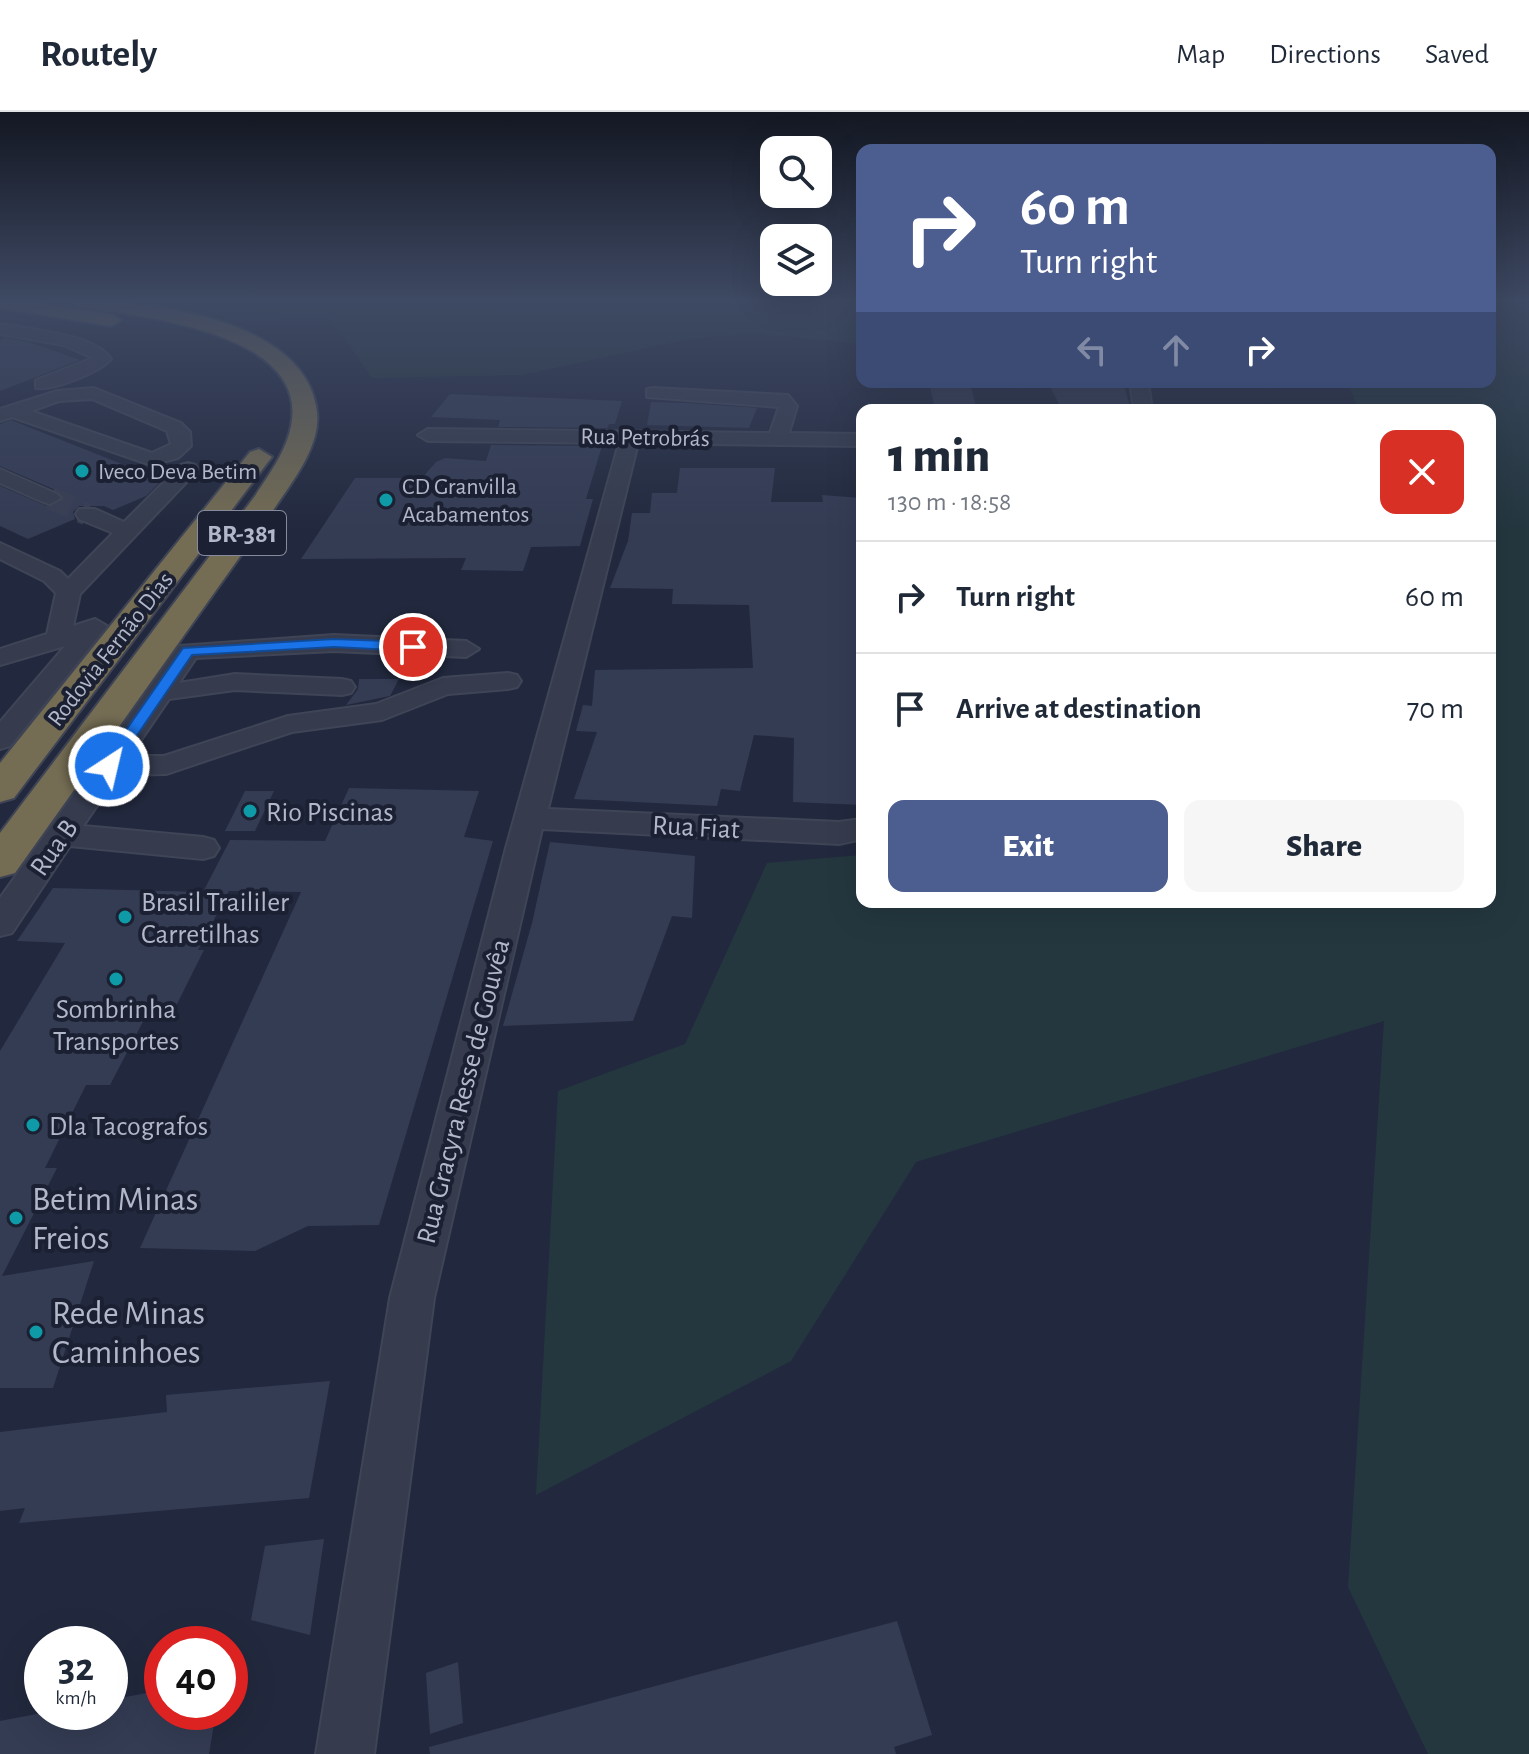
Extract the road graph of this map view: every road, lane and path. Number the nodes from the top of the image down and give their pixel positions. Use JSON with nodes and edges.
{"nodes":[{"id":1,"x":70,"y":378,"type":"edge"},
{"id":2,"x":264,"y":378,"type":"edge"},
{"id":3,"x":294,"y":378,"type":"edge"},
{"id":4,"x":653,"y":393,"type":"dead end"},
{"id":5,"x":4,"y":408,"type":"edge"},
{"id":6,"x":428,"y":435,"type":"dead end"},
{"id":7,"x":630,"y":437,"type":"junction"},
{"id":8,"x":778,"y":439,"type":"junction"},
{"id":9,"x":856,"y":440,"type":"edge"},
{"id":10,"x":188,"y":469,"type":"dead end"},
{"id":11,"x":0,"y":475,"type":"edge"},
{"id":12,"x":247,"y":476,"type":"junction"},
{"id":13,"x":50,"y":498,"type":"tunnel mouth"},
{"id":14,"x":266,"y":500,"type":"junction"},
{"id":15,"x":87,"y":514,"type":"tunnel mouth"},
{"id":16,"x":127,"y":531,"type":"junction"},
{"id":17,"x":7,"y":558,"type":"edge"},
{"id":18,"x":68,"y":592,"type":"junction"},
{"id":19,"x":95,"y":626,"type":"junction"},
{"id":20,"x":58,"y":640,"type":"junction"},
{"id":21,"x":466,"y":649,"type":"dead end"},
{"id":22,"x":188,"y":651,"type":"junction"},
{"id":23,"x":0,"y":657,"type":"edge"},
{"id":24,"x":508,"y":681,"type":"dead end"},
{"id":25,"x":342,"y":687,"type":"dead end"},
{"id":26,"x":160,"y":691,"type":"junction"},
{"id":27,"x":0,"y":740,"type":"edge"},
{"id":28,"x":109,"y":766,"type":"junction"},
{"id":29,"x":0,"y":789,"type":"edge"},
{"id":30,"x":530,"y":818,"type":"junction"},
{"id":31,"x":856,"y":830,"type":"edge"},
{"id":32,"x":61,"y":835,"type":"junction"},
{"id":33,"x":203,"y":848,"type":"dead end"},
{"id":34,"x":0,"y":863,"type":"edge"},
{"id":35,"x":0,"y":924,"type":"edge"},
{"id":36,"x":345,"y":1754,"type":"edge"}],
"edges":[{"from":1,"to":5,"type":"street"},
{"from":2,"to":12,"type":"highway","name":"Rodovia Fernão Dias","number":"BR-381"},
{"from":3,"to":14,"type":"highway","name":"Rodovia Fernão Dias","number":"BR-381"},
{"from":4,"to":8,"type":"street"},
{"from":5,"to":5,"type":"street"},
{"from":6,"to":7,"type":"street","name":"Rua Petrobrás"},
{"from":7,"to":8,"type":"street","name":"Rua Petrobrás"},
{"from":7,"to":30,"type":"street","name":"Rua Gracyra Resse de Gouvêa"},
{"from":8,"to":9,"type":"street","name":"Rua Petrobrás"},
{"from":10,"to":16,"type":"street"},
{"from":11,"to":13,"type":"street"},
{"from":12,"to":19,"type":"highway","number":"BR-381"},
{"from":12,"to":29,"type":"highway","name":"Rodovia Fernão Dias","number":"BR-381"},
{"from":14,"to":22,"type":"highway"},
{"from":14,"to":34,"type":"highway","name":"Rodovia Fernão Dias","number":"BR-381"},
{"from":15,"to":16,"type":"street"},
{"from":16,"to":18,"type":"street"},
{"from":17,"to":18,"type":"street"},
{"from":18,"to":20,"type":"street"},
{"from":19,"to":20,"type":"street"},
{"from":19,"to":27,"type":"street","number":"BR-381"},
{"from":20,"to":23,"type":"street"},
{"from":21,"to":22,"type":"street"},
{"from":22,"to":26,"type":"street","name":"Rua B"},
{"from":24,"to":28,"type":"street"},
{"from":25,"to":26,"type":"street"},
{"from":26,"to":28,"type":"street","name":"Rua B"},
{"from":28,"to":32,"type":"street","name":"Rua B"},
{"from":30,"to":31,"type":"street","name":"Rua Fiat"},
{"from":30,"to":36,"type":"street","name":"Rua Gracyra Resse de Gouvêa"},
{"from":32,"to":33,"type":"street"},
{"from":32,"to":35,"type":"street","name":"Rua B"}]}
